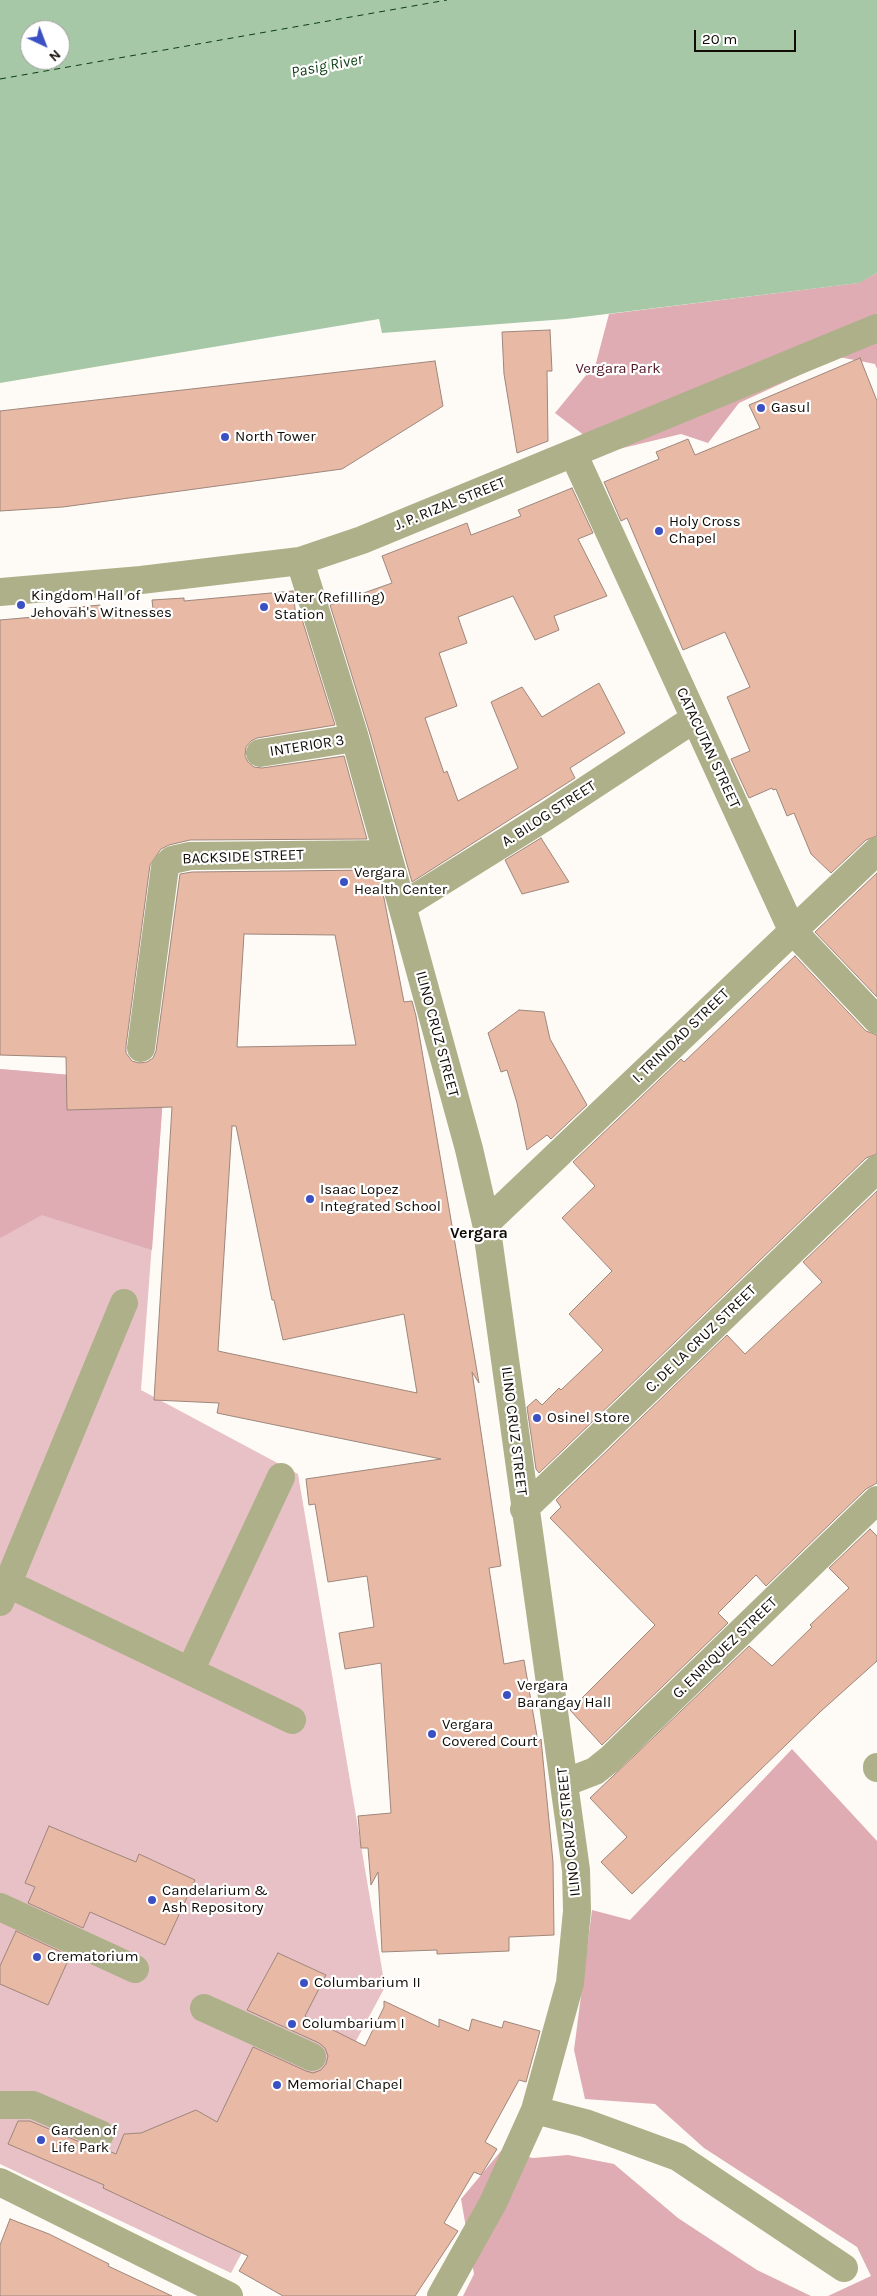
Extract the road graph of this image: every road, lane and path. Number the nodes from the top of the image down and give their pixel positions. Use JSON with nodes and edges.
{"nodes":[{"id":1,"x":877,"y":328,"type":"edge"},
{"id":2,"x":573,"y":453,"type":"junction"},
{"id":3,"x":300,"y":561,"type":"junction"},
{"id":4,"x":0,"y":592,"type":"edge"},
{"id":5,"x":694,"y":719,"type":"junction"},
{"id":6,"x":355,"y":738,"type":"junction"},
{"id":7,"x":260,"y":753,"type":"dead end"},
{"id":8,"x":877,"y":851,"type":"edge"},
{"id":9,"x":386,"y":854,"type":"junction"},
{"id":10,"x":402,"y":906,"type":"junction"},
{"id":11,"x":792,"y":930,"type":"junction"},
{"id":12,"x":877,"y":1020,"type":"edge"},
{"id":13,"x":141,"y":1048,"type":"dead end"},
{"id":14,"x":877,"y":1168,"type":"edge"},
{"id":15,"x":486,"y":1223,"type":"junction"},
{"id":16,"x":124,"y":1304,"type":"dead end"},
{"id":17,"x":280,"y":1477,"type":"dead end"},
{"id":18,"x":875,"y":1505,"type":"edge"},
{"id":19,"x":524,"y":1509,"type":"junction"},
{"id":20,"x":3,"y":1588,"type":"edge"},
{"id":21,"x":190,"y":1672,"type":"junction"},
{"id":22,"x":292,"y":1720,"type":"dead end"},
{"id":23,"x":564,"y":1783,"type":"junction"},
{"id":24,"x":0,"y":1907,"type":"edge"},
{"id":25,"x":135,"y":1969,"type":"dead end"},
{"id":26,"x":204,"y":2008,"type":"dead end"},
{"id":27,"x":312,"y":2057,"type":"dead end"},
{"id":28,"x":0,"y":2105,"type":"edge"},
{"id":29,"x":535,"y":2110,"type":"junction"},
{"id":30,"x":100,"y":2134,"type":"dead end"},
{"id":31,"x":0,"y":2182,"type":"edge"},
{"id":32,"x":844,"y":2268,"type":"dead end"},
{"id":33,"x":229,"y":2296,"type":"edge"},
{"id":34,"x":441,"y":2296,"type":"edge"}],
"edges":[{"from":1,"to":2,"type":"street","name":"J. P. RIZAL STREET"},
{"from":2,"to":3,"type":"street","name":"J. P. RIZAL STREET"},
{"from":2,"to":5,"type":"street","name":"CATACUTAN STREET"},
{"from":3,"to":4,"type":"street","name":"J. P. RIZAL STREET"},
{"from":3,"to":6,"type":"street","name":"ILINO CRUZ STREET"},
{"from":5,"to":10,"type":"street","name":"A. BILOG STREET"},
{"from":5,"to":11,"type":"street","name":"CATACUTAN STREET"},
{"from":6,"to":7,"type":"street","name":"INTERIOR 3"},
{"from":6,"to":9,"type":"street","name":"ILINO CRUZ STREET"},
{"from":8,"to":11,"type":"street","name":"I. TRINIDAD STREET"},
{"from":9,"to":10,"type":"street","name":"ILINO CRUZ STREET"},
{"from":9,"to":13,"type":"street","name":"BACKSIDE STREET"},
{"from":10,"to":15,"type":"street","name":"ILINO CRUZ STREET"},
{"from":11,"to":12,"type":"street","name":"CATACUTAN STREET"},
{"from":11,"to":15,"type":"street","name":"I. TRINIDAD STREET"},
{"from":14,"to":19,"type":"street","name":"C. DE LA CRUZ STREET"},
{"from":15,"to":19,"type":"street","name":"ILINO CRUZ STREET"},
{"from":16,"to":20,"type":"street"},
{"from":17,"to":21,"type":"street"},
{"from":18,"to":23,"type":"street","name":"G. ENRIQUEZ STREET"},
{"from":19,"to":23,"type":"street","name":"ILINO CRUZ STREET"},
{"from":20,"to":21,"type":"street"},
{"from":21,"to":22,"type":"street"},
{"from":23,"to":29,"type":"street","name":"ILINO CRUZ STREET"},
{"from":24,"to":25,"type":"street"},
{"from":26,"to":27,"type":"street"},
{"from":28,"to":30,"type":"street"},
{"from":29,"to":32,"type":"street"},
{"from":29,"to":34,"type":"street","name":"ILINO CRUZ STREET"},
{"from":31,"to":33,"type":"street"}]}
